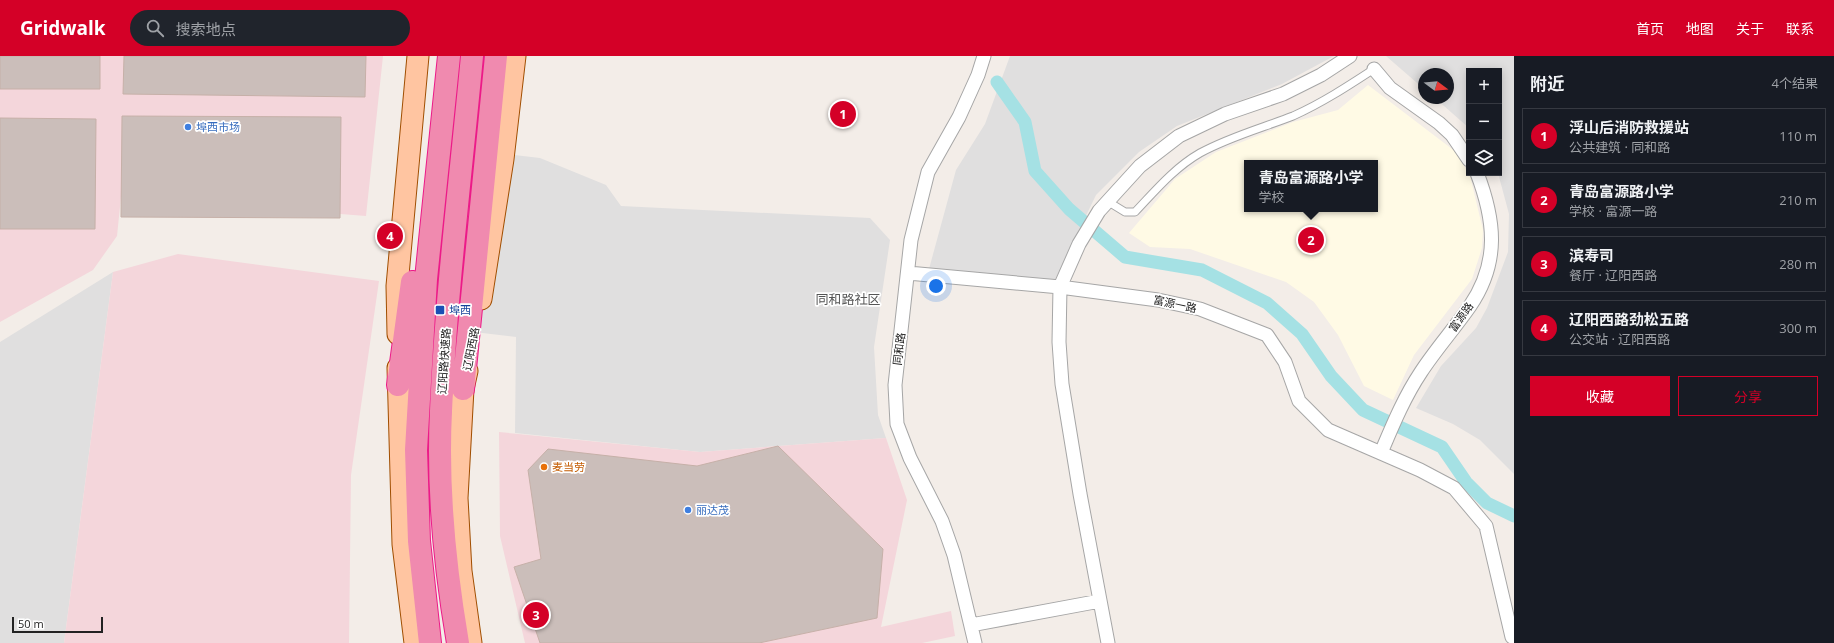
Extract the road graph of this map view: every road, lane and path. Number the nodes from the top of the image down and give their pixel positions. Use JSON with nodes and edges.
{"nodes":[{"id":1,"x":418,"y":56,"type":"edge"},
{"id":2,"x":434,"y":56,"type":"edge"},
{"id":3,"x":449,"y":56,"type":"edge"},
{"id":4,"x":472,"y":56,"type":"edge"},
{"id":5,"x":496,"y":56,"type":"edge"},
{"id":6,"x":515,"y":56,"type":"edge"},
{"id":7,"x":984,"y":56,"type":"edge"},
{"id":8,"x":1350,"y":56,"type":"edge"},
{"id":9,"x":1374,"y":69,"type":"joint"},
{"id":10,"x":1466,"y":156,"type":"edge"},
{"id":11,"x":1478,"y":176,"type":"edge"},
{"id":12,"x":1107,"y":201,"type":"junction"},
{"id":13,"x":908,"y":273,"type":"junction"},
{"id":14,"x":1060,"y":287,"type":"junction"},
{"id":15,"x":398,"y":385,"type":"junction"},
{"id":16,"x":464,"y":389,"type":"junction"},
{"id":17,"x":1381,"y":450,"type":"junction"},
{"id":18,"x":1100,"y":601,"type":"junction"},
{"id":19,"x":971,"y":625,"type":"junction"},
{"id":20,"x":1512,"y":637,"type":"dead end"},
{"id":21,"x":415,"y":643,"type":"edge"},
{"id":22,"x":430,"y":643,"type":"edge"},
{"id":23,"x":458,"y":643,"type":"edge"},
{"id":24,"x":471,"y":643,"type":"edge"},
{"id":25,"x":974,"y":643,"type":"edge"},
{"id":26,"x":1108,"y":643,"type":"edge"}],
"edges":[{"from":1,"to":15,"type":"main road"},
{"from":2,"to":15,"type":"highway"},
{"from":3,"to":22,"type":"highway"},
{"from":4,"to":23,"type":"highway","name":"辽阳路快速路"},
{"from":5,"to":16,"type":"highway"},
{"from":6,"to":16,"type":"main road","name":"辽阳西路"},
{"from":7,"to":13,"type":"street","name":"同和路"},
{"from":8,"to":12,"type":"street"},
{"from":9,"to":10,"type":"street"},
{"from":9,"to":12,"type":"lane"},
{"from":11,"to":17,"type":"street","name":"富源路"},
{"from":12,"to":14,"type":"street"},
{"from":13,"to":14,"type":"street","name":"富源一路"},
{"from":13,"to":19,"type":"street","name":"同和路"},
{"from":14,"to":17,"type":"street","name":"富源一路"},
{"from":14,"to":18,"type":"street"},
{"from":15,"to":21,"type":"main road"},
{"from":16,"to":24,"type":"main road","name":"辽阳西路"},
{"from":17,"to":20,"type":"street","name":"富源一路"},
{"from":18,"to":19,"type":"street"},
{"from":18,"to":26,"type":"street"},
{"from":19,"to":25,"type":"street","name":"同和路"}]}
